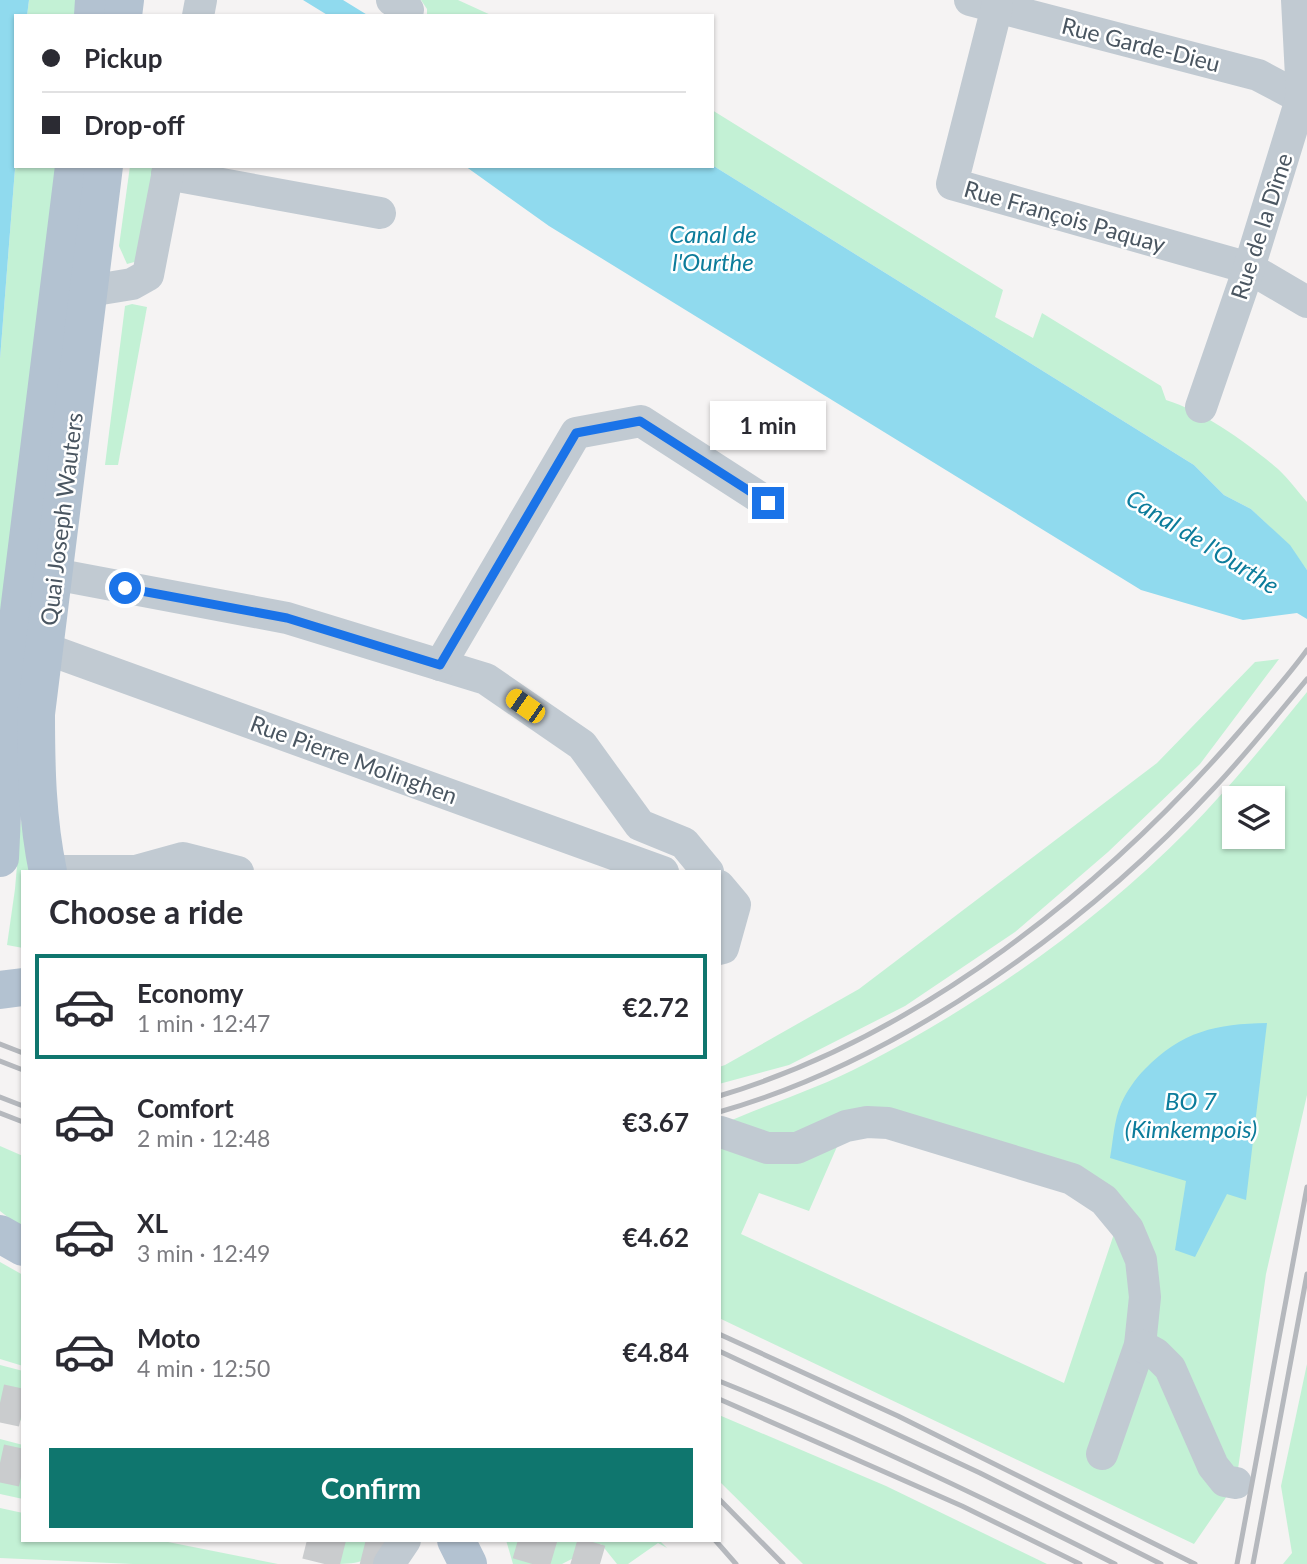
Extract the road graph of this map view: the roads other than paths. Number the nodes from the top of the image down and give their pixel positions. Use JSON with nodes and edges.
{"nodes":[{"id":1,"x":1297,"y":0,"type":"edge"},
{"id":2,"x":984,"y":4,"type":"edge"},
{"id":3,"x":1304,"y":98,"type":"edge"},
{"id":4,"x":74,"y":168,"type":"edge"},
{"id":5,"x":104,"y":168,"type":"edge"},
{"id":6,"x":168,"y":170,"type":"edge"},
{"id":7,"x":380,"y":213,"type":"dead end"},
{"id":8,"x":1249,"y":268,"type":"junction"},
{"id":9,"x":89,"y":291,"type":"junction"},
{"id":10,"x":1307,"y":302,"type":"edge"},
{"id":11,"x":1201,"y":407,"type":"dead end"},
{"id":12,"x":768,"y":503,"type":"dead end"},
{"id":13,"x":54,"y":574,"type":"junction"},
{"id":14,"x":44,"y":648,"type":"junction"},
{"id":15,"x":440,"y":665,"type":"junction"},
{"id":16,"x":0,"y":858,"type":"edge"},
{"id":17,"x":47,"y":870,"type":"edge"},
{"id":18,"x":140,"y":870,"type":"edge"},
{"id":19,"x":229,"y":870,"type":"edge"},
{"id":20,"x":657,"y":870,"type":"edge"},
{"id":21,"x":706,"y":870,"type":"edge"},
{"id":22,"x":721,"y":888,"type":"edge"},
{"id":23,"x":721,"y":948,"type":"edge"},
{"id":24,"x":21,"y":987,"type":"edge"},
{"id":25,"x":0,"y":990,"type":"edge"},
{"id":26,"x":721,"y":1132,"type":"edge"},
{"id":27,"x":0,"y":1234,"type":"edge"},
{"id":28,"x":21,"y":1246,"type":"edge"},
{"id":29,"x":1140,"y":1345,"type":"junction"},
{"id":30,"x":1102,"y":1454,"type":"dead end"},
{"id":31,"x":1236,"y":1483,"type":"dead end"},
{"id":32,"x":404,"y":1542,"type":"edge"},
{"id":33,"x":457,"y":1542,"type":"edge"},
{"id":34,"x":485,"y":1542,"type":"edge"},
{"id":35,"x":389,"y":1564,"type":"edge"},
{"id":36,"x":468,"y":1564,"type":"edge"},
{"id":37,"x":490,"y":1564,"type":"edge"}],
"edges":[{"from":1,"to":3,"type":"street","name":"Rue de la Dîme"},
{"from":2,"to":3,"type":"street","name":"Rue Garde-Dieu"},
{"from":2,"to":8,"type":"street","name":"Rue François Paquay"},
{"from":3,"to":8,"type":"street","name":"Rue de la Dîme"},
{"from":4,"to":16,"type":"main road","name":"Quai Joseph Wauters"},
{"from":5,"to":9,"type":"main road","name":"Quai Joseph Wauters"},
{"from":6,"to":7,"type":"street"},
{"from":6,"to":9,"type":"street"},
{"from":8,"to":10,"type":"street","name":"Rue François Paquay"},
{"from":8,"to":11,"type":"street","name":"Rue de la Dîme"},
{"from":9,"to":13,"type":"main road","name":"Quai Joseph Wauters"},
{"from":12,"to":15,"type":"street"},
{"from":13,"to":14,"type":"main road","name":"Quai Joseph Wauters"},
{"from":13,"to":15,"type":"street"},
{"from":14,"to":17,"type":"main road","name":"Quai Joseph Wauters"},
{"from":14,"to":20,"type":"street","name":"Rue Pierre Molinghen"},
{"from":15,"to":21,"type":"street"},
{"from":18,"to":19,"type":"street"},
{"from":22,"to":23,"type":"street"},
{"from":24,"to":25,"type":"main road"},
{"from":26,"to":29,"type":"street"},
{"from":27,"to":28,"type":"main road"},
{"from":29,"to":30,"type":"street"},
{"from":29,"to":31,"type":"street"},
{"from":32,"to":35,"type":"street"},
{"from":33,"to":36,"type":"main road"},
{"from":34,"to":37,"type":"main road"}]}
